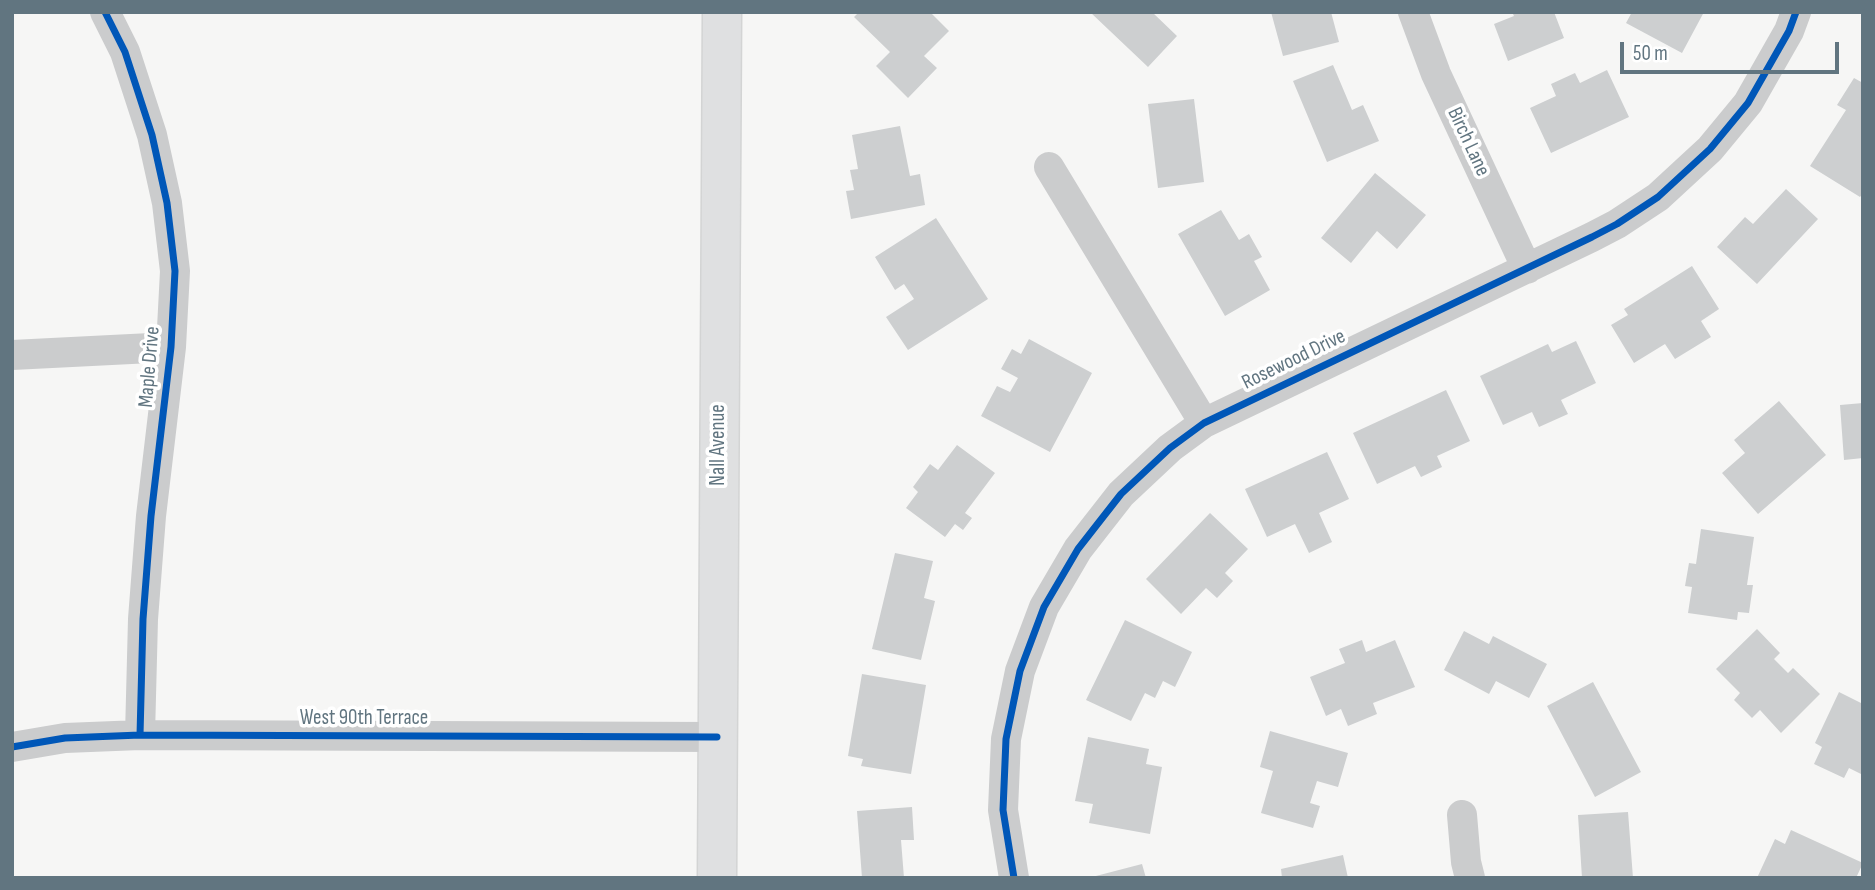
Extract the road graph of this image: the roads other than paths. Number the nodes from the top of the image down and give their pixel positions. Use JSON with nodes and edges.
{"nodes":[{"id":1,"x":105,"y":12,"type":"edge"},
{"id":2,"x":722,"y":12,"type":"edge"},
{"id":3,"x":1413,"y":12,"type":"edge"},
{"id":4,"x":1796,"y":12,"type":"edge"},
{"id":5,"x":1049,"y":167,"type":"dead end"},
{"id":6,"x":1527,"y":269,"type":"junction"},
{"id":7,"x":171,"y":347,"type":"junction"},
{"id":8,"x":12,"y":355,"type":"edge"},
{"id":9,"x":1204,"y":423,"type":"junction"},
{"id":10,"x":140,"y":735,"type":"junction"},
{"id":11,"x":717,"y":737,"type":"junction"},
{"id":12,"x":12,"y":747,"type":"edge"},
{"id":13,"x":1462,"y":816,"type":"dead end"},
{"id":14,"x":717,"y":878,"type":"edge"},
{"id":15,"x":1014,"y":878,"type":"edge"},
{"id":16,"x":1470,"y":878,"type":"edge"}],
"edges":[{"from":1,"to":7,"type":"street","name":"Maple Drive"},
{"from":2,"to":11,"type":"main road","name":"Nall Avenue"},
{"from":3,"to":6,"type":"street","name":"Birch Lane"},
{"from":4,"to":6,"type":"street","name":"Rosewood Drive"},
{"from":5,"to":9,"type":"street"},
{"from":6,"to":9,"type":"street","name":"Rosewood Drive"},
{"from":7,"to":8,"type":"street"},
{"from":7,"to":10,"type":"street","name":"Maple Drive"},
{"from":9,"to":15,"type":"street","name":"Rosewood Drive"},
{"from":10,"to":11,"type":"street","name":"West 90th Terrace"},
{"from":10,"to":12,"type":"street","name":"West 90th Terrace"},
{"from":11,"to":14,"type":"main road","name":"Nall Avenue"},
{"from":13,"to":16,"type":"street"}]}
